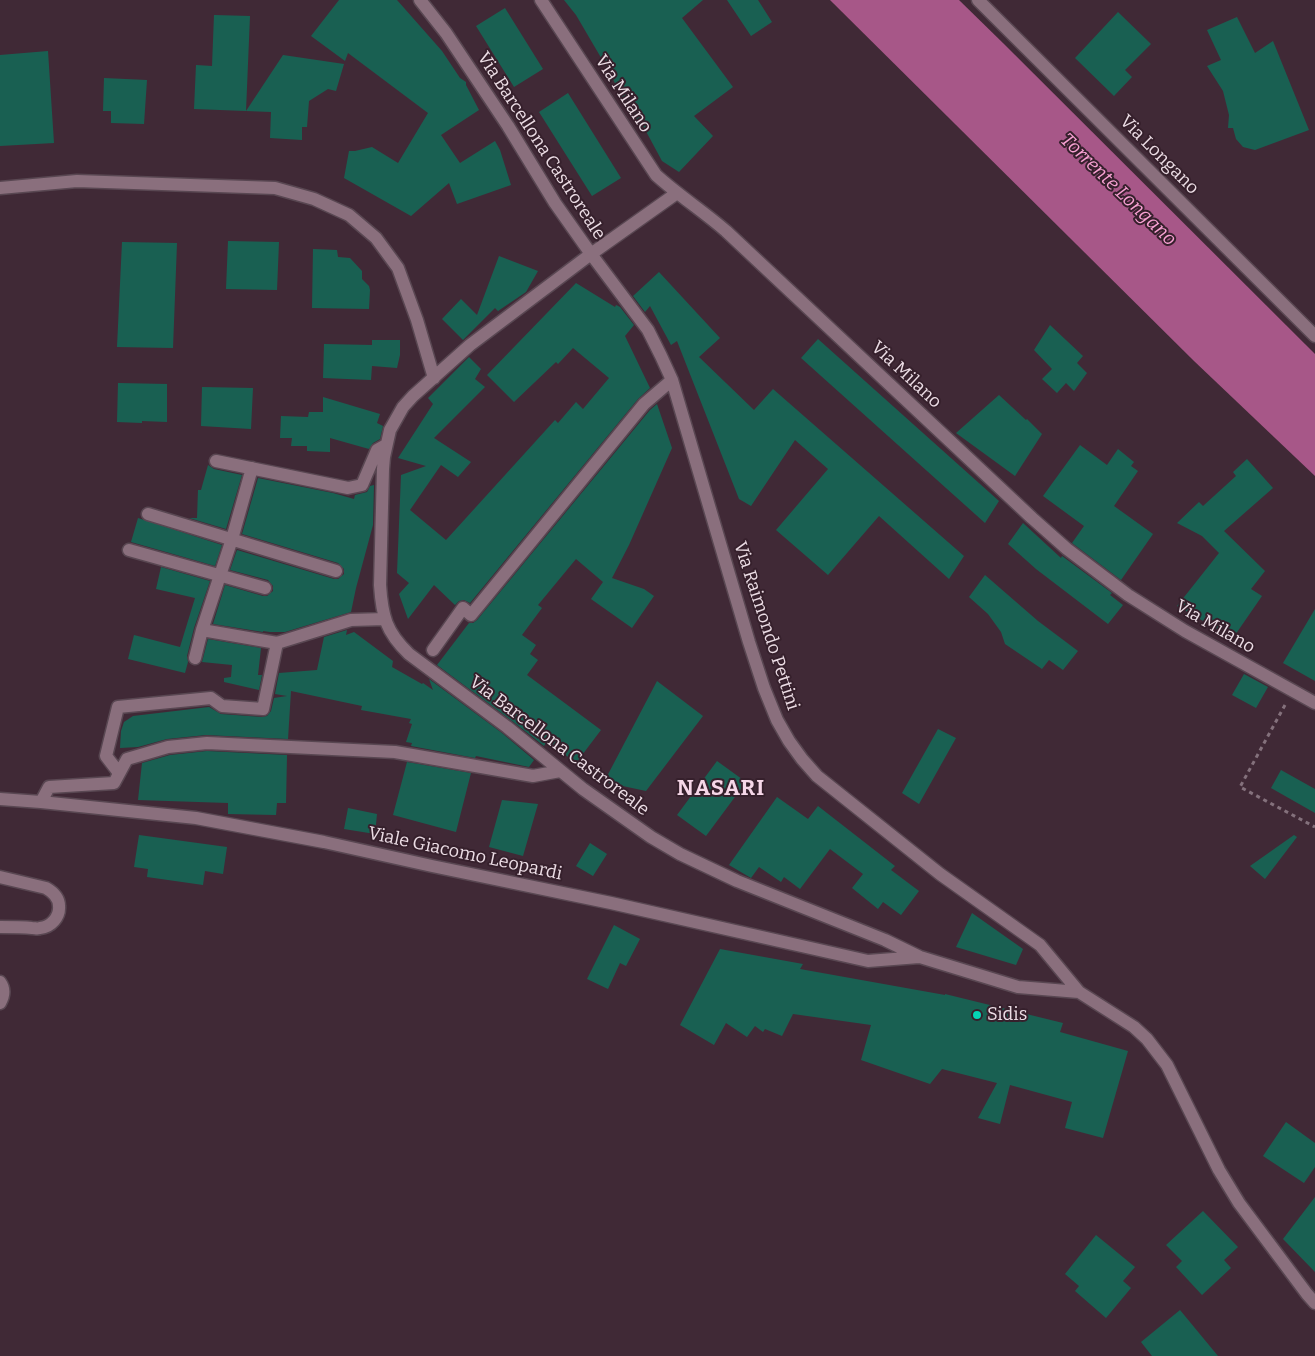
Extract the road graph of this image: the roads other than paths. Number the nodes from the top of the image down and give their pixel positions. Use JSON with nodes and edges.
{"nodes":[{"id":1,"x":420,"y":0,"type":"edge"},
{"id":2,"x":541,"y":0,"type":"edge"},
{"id":3,"x":978,"y":0,"type":"edge"},
{"id":4,"x":0,"y":188,"type":"edge"},
{"id":5,"x":677,"y":193,"type":"junction"},
{"id":6,"x":591,"y":254,"type":"junction"},
{"id":7,"x":1315,"y":336,"type":"edge"},
{"id":8,"x":434,"y":378,"type":"junction"},
{"id":9,"x":672,"y":380,"type":"junction"},
{"id":10,"x":386,"y":445,"type":"junction"},
{"id":11,"x":216,"y":461,"type":"dead end"},
{"id":12,"x":252,"y":468,"type":"junction"},
{"id":13,"x":148,"y":514,"type":"dead end"},
{"id":14,"x":232,"y":539,"type":"junction"},
{"id":15,"x":128,"y":550,"type":"dead end"},
{"id":16,"x":336,"y":571,"type":"dead end"},
{"id":17,"x":220,"y":575,"type":"junction"},
{"id":18,"x":265,"y":588,"type":"dead end"},
{"id":19,"x":385,"y":619,"type":"junction"},
{"id":20,"x":202,"y":630,"type":"junction"},
{"id":21,"x":278,"y":643,"type":"junction"},
{"id":22,"x":433,"y":650,"type":"dead end"},
{"id":23,"x":195,"y":658,"type":"dead end"},
{"id":24,"x":1315,"y":703,"type":"edge"},
{"id":25,"x":560,"y":771,"type":"junction"},
{"id":26,"x":119,"y":773,"type":"junction"},
{"id":27,"x":0,"y":799,"type":"edge"},
{"id":28,"x":41,"y":802,"type":"junction"},
{"id":29,"x":0,"y":877,"type":"edge"},
{"id":30,"x":0,"y":928,"type":"edge"},
{"id":31,"x":920,"y":957,"type":"junction"},
{"id":32,"x":0,"y":982,"type":"edge"},
{"id":33,"x":1080,"y":992,"type":"junction"},
{"id":34,"x":0,"y":1003,"type":"edge"},
{"id":35,"x":1315,"y":1303,"type":"edge"}],
"edges":[{"from":1,"to":6,"type":"street","name":"Via Barcellona Castroreale"},
{"from":2,"to":5,"type":"street","name":"Via Milano"},
{"from":3,"to":7,"type":"street","name":"Via Longano"},
{"from":4,"to":8,"type":"street"},
{"from":5,"to":6,"type":"street"},
{"from":5,"to":24,"type":"street","name":"Via Milano"},
{"from":6,"to":8,"type":"street","name":"Via Barcellona Castroreale"},
{"from":6,"to":9,"type":"street","name":"Via Raimondo Pettini"},
{"from":8,"to":10,"type":"street","name":"Via Barcellona Castroreale"},
{"from":9,"to":22,"type":"street"},
{"from":9,"to":33,"type":"street","name":"Via Raimondo Pettini"},
{"from":10,"to":12,"type":"street"},
{"from":10,"to":19,"type":"street","name":"Via Barcellona Castroreale"},
{"from":11,"to":12,"type":"street"},
{"from":12,"to":14,"type":"street"},
{"from":13,"to":14,"type":"street"},
{"from":14,"to":16,"type":"street"},
{"from":14,"to":17,"type":"street"},
{"from":15,"to":17,"type":"street"},
{"from":17,"to":18,"type":"street"},
{"from":17,"to":20,"type":"street"},
{"from":19,"to":21,"type":"street"},
{"from":19,"to":25,"type":"street","name":"Via Barcellona Castroreale"},
{"from":20,"to":21,"type":"street"},
{"from":20,"to":23,"type":"street"},
{"from":21,"to":26,"type":"street"},
{"from":25,"to":26,"type":"street"},
{"from":25,"to":31,"type":"street","name":"Via Barcellona Castroreale"},
{"from":26,"to":28,"type":"street"},
{"from":27,"to":28,"type":"street","name":"Viale Giacomo Leopardi"},
{"from":28,"to":31,"type":"street","name":"Viale Giacomo Leopardi"},
{"from":29,"to":30,"type":"street"},
{"from":31,"to":33,"type":"street","name":"Via Barcellona Castroreale"},
{"from":32,"to":34,"type":"street"},
{"from":33,"to":35,"type":"street","name":"Via Barcellona Castroreale"}]}
